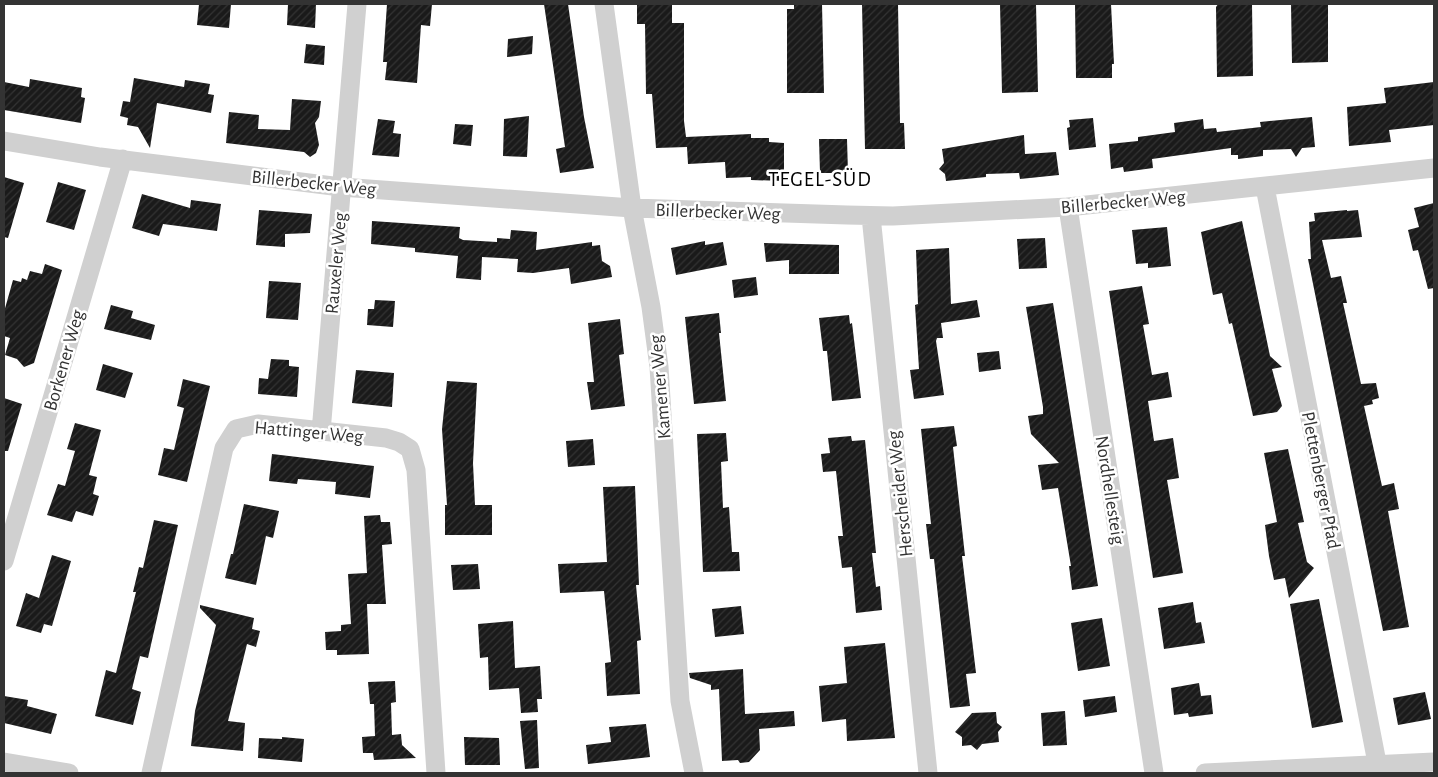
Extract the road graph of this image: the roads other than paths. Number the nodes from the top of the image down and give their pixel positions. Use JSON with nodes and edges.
{"nodes":[{"id":1,"x":356,"y":4,"type":"edge"},
{"id":2,"x":604,"y":4,"type":"edge"},
{"id":3,"x":4,"y":141,"type":"edge"},
{"id":4,"x":123,"y":160,"type":"junction"},
{"id":5,"x":1434,"y":168,"type":"edge"},
{"id":6,"x":341,"y":187,"type":"junction"},
{"id":7,"x":1265,"y":187,"type":"junction"},
{"id":8,"x":1068,"y":207,"type":"junction"},
{"id":9,"x":632,"y":208,"type":"junction"},
{"id":10,"x":871,"y":216,"type":"junction"},
{"id":11,"x":321,"y":432,"type":"junction"},
{"id":12,"x":4,"y":561,"type":"edge"},
{"id":13,"x":4,"y":762,"type":"edge"},
{"id":14,"x":1434,"y":762,"type":"edge"},
{"id":15,"x":1379,"y":770,"type":"edge"},
{"id":16,"x":69,"y":773,"type":"edge"},
{"id":17,"x":151,"y":773,"type":"edge"},
{"id":18,"x":436,"y":773,"type":"edge"},
{"id":19,"x":694,"y":773,"type":"edge"},
{"id":20,"x":928,"y":773,"type":"edge"},
{"id":21,"x":1154,"y":773,"type":"edge"},
{"id":22,"x":1205,"y":773,"type":"edge"}],
"edges":[{"from":1,"to":6,"type":"street","name":"Rauxeler Weg"},
{"from":2,"to":9,"type":"street","name":"Kamener Weg"},
{"from":3,"to":4,"type":"street","name":"Billerbecker Weg"},
{"from":4,"to":6,"type":"street","name":"Billerbecker Weg"},
{"from":4,"to":12,"type":"street","name":"Borkener Weg"},
{"from":5,"to":7,"type":"street","name":"Billerbecker Weg"},
{"from":6,"to":9,"type":"street","name":"Billerbecker Weg"},
{"from":6,"to":11,"type":"street","name":"Rauxeler Weg"},
{"from":7,"to":8,"type":"street","name":"Billerbecker Weg"},
{"from":7,"to":15,"type":"street","name":"Plettenberger Pfad"},
{"from":8,"to":10,"type":"street","name":"Billerbecker Weg"},
{"from":8,"to":21,"type":"street","name":"Nordhellesteig"},
{"from":9,"to":10,"type":"street","name":"Billerbecker Weg"},
{"from":9,"to":19,"type":"street","name":"Kamener Weg"},
{"from":10,"to":20,"type":"street","name":"Herscheider Weg"},
{"from":11,"to":17,"type":"street","name":"Hattinger Weg"},
{"from":11,"to":18,"type":"street","name":"Hattinger Weg"},
{"from":13,"to":16,"type":"street"},
{"from":14,"to":15,"type":"street"},
{"from":15,"to":22,"type":"street"}]}
